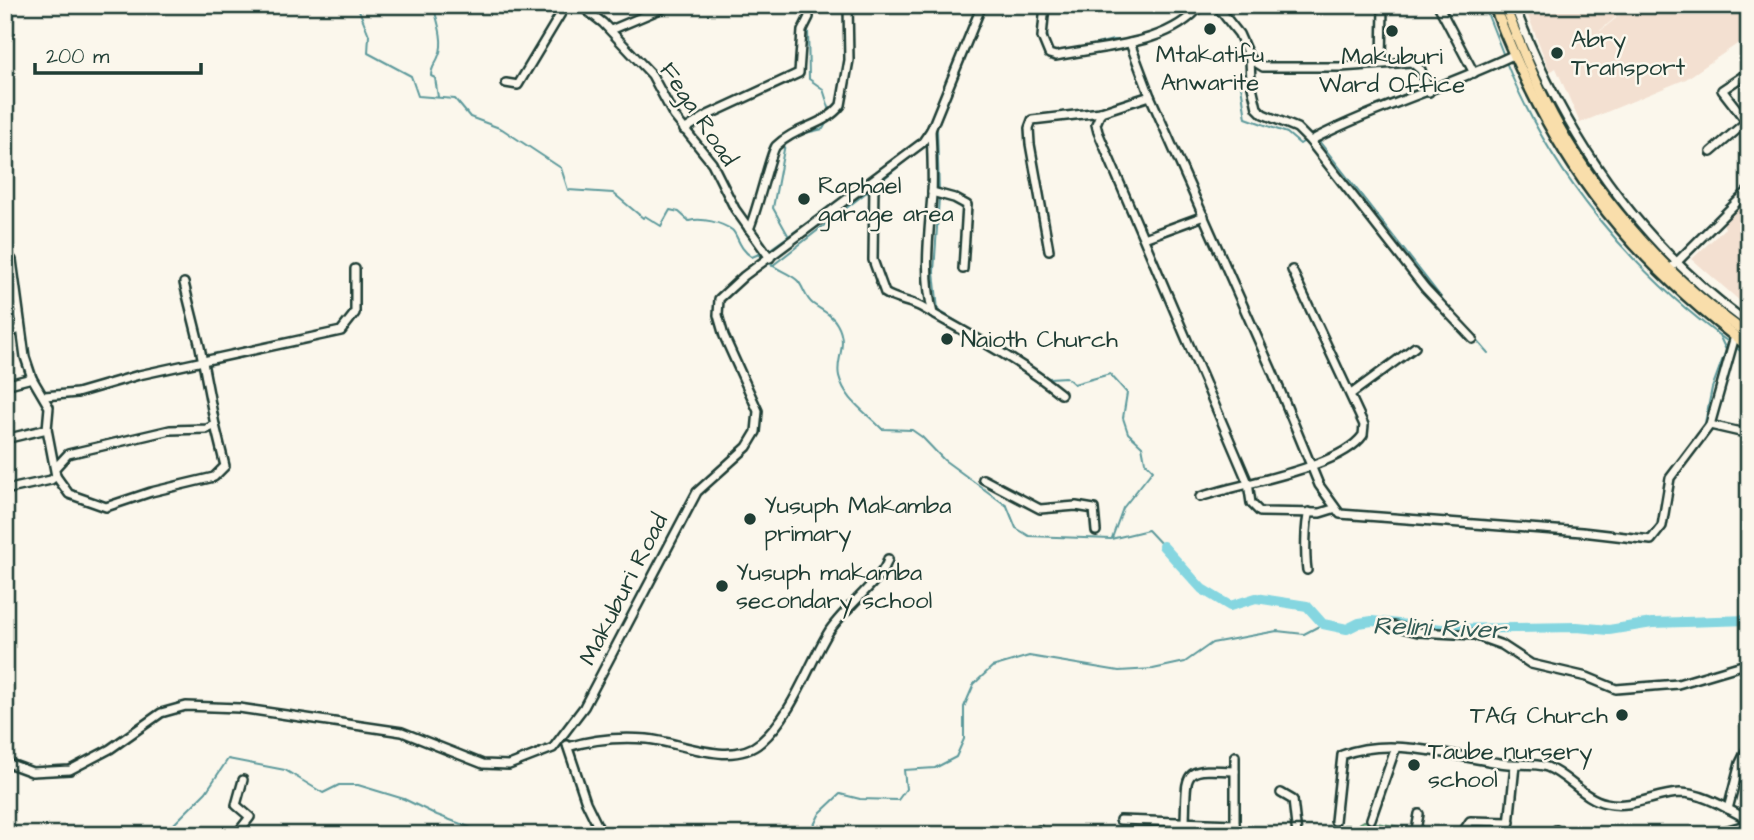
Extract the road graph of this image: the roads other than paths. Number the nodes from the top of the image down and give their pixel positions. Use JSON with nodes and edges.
{"nodes":[{"id":1,"x":566,"y":5,"type":"edge"},
{"id":2,"x":580,"y":5,"type":"edge"},
{"id":3,"x":670,"y":5,"type":"edge"},
{"id":4,"x":807,"y":5,"type":"edge"},
{"id":5,"x":848,"y":5,"type":"edge"},
{"id":6,"x":982,"y":5,"type":"edge"},
{"id":7,"x":1045,"y":5,"type":"edge"},
{"id":8,"x":1201,"y":5,"type":"edge"},
{"id":9,"x":1216,"y":5,"type":"edge"},
{"id":10,"x":1382,"y":5,"type":"edge"},
{"id":11,"x":1438,"y":5,"type":"edge"},
{"id":12,"x":1494,"y":5,"type":"edge"},
{"id":13,"x":1504,"y":5,"type":"edge"},
{"id":14,"x":1514,"y":5,"type":"edge"},
{"id":15,"x":611,"y":30,"type":"junction"},
{"id":16,"x":1130,"y":43,"type":"junction"},
{"id":17,"x":1513,"y":55,"type":"junction"},
{"id":18,"x":1250,"y":59,"type":"junction"},
{"id":19,"x":1382,"y":63,"type":"junction"},
{"id":20,"x":1749,"y":72,"type":"edge"},
{"id":21,"x":1474,"y":73,"type":"junction"},
{"id":22,"x":506,"y":83,"type":"dead end"},
{"id":23,"x":1429,"y":92,"type":"junction"},
{"id":24,"x":1150,"y":96,"type":"junction"},
{"id":25,"x":1101,"y":113,"type":"junction"},
{"id":26,"x":1747,"y":124,"type":"edge"},
{"id":27,"x":684,"y":130,"type":"junction"},
{"id":28,"x":931,"y":130,"type":"junction"},
{"id":29,"x":1310,"y":141,"type":"junction"},
{"id":30,"x":1711,"y":152,"type":"dead end"},
{"id":31,"x":874,"y":182,"type":"junction"},
{"id":32,"x":1749,"y":190,"type":"edge"},
{"id":33,"x":932,"y":192,"type":"junction"},
{"id":34,"x":1607,"y":199,"type":"junction"},
{"id":35,"x":1600,"y":207,"type":"junction"},
{"id":36,"x":1204,"y":216,"type":"junction"},
{"id":37,"x":749,"y":229,"type":"junction"},
{"id":38,"x":1144,"y":238,"type":"junction"},
{"id":39,"x":1049,"y":250,"type":"dead end"},
{"id":40,"x":770,"y":258,"type":"junction"},
{"id":41,"x":12,"y":260,"type":"dead end"},
{"id":42,"x":1673,"y":266,"type":"junction"},
{"id":43,"x":355,"y":269,"type":"dead end"},
{"id":44,"x":963,"y":269,"type":"dead end"},
{"id":45,"x":1292,"y":270,"type":"dead end"},
{"id":46,"x":184,"y":283,"type":"dead end"},
{"id":47,"x":933,"y":314,"type":"junction"},
{"id":48,"x":20,"y":322,"type":"junction"},
{"id":49,"x":1743,"y":326,"type":"edge"},
{"id":50,"x":5,"y":335,"type":"edge"},
{"id":51,"x":1749,"y":335,"type":"edge"},
{"id":52,"x":1473,"y":339,"type":"dead end"},
{"id":53,"x":1415,"y":347,"type":"dead end"},
{"id":54,"x":1749,"y":347,"type":"edge"},
{"id":55,"x":202,"y":361,"type":"junction"},
{"id":56,"x":32,"y":378,"type":"junction"},
{"id":57,"x":5,"y":385,"type":"edge"},
{"id":58,"x":1061,"y":394,"type":"dead end"},
{"id":59,"x":1351,"y":394,"type":"junction"},
{"id":60,"x":44,"y":396,"type":"junction"},
{"id":61,"x":215,"y":425,"type":"junction"},
{"id":62,"x":1710,"y":425,"type":"junction"},
{"id":63,"x":47,"y":429,"type":"junction"},
{"id":64,"x":1749,"y":433,"type":"edge"},
{"id":65,"x":5,"y":439,"type":"edge"},
{"id":66,"x":1312,"y":464,"type":"junction"},
{"id":67,"x":56,"y":467,"type":"junction"},
{"id":68,"x":56,"y":476,"type":"junction"},
{"id":69,"x":984,"y":479,"type":"dead end"},
{"id":70,"x":1248,"y":483,"type":"junction"},
{"id":71,"x":5,"y":491,"type":"edge"},
{"id":72,"x":1200,"y":497,"type":"dead end"},
{"id":73,"x":1334,"y":509,"type":"junction"},
{"id":74,"x":1309,"y":512,"type":"junction"},
{"id":75,"x":1096,"y":531,"type":"dead end"},
{"id":76,"x":888,"y":559,"type":"dead end"},
{"id":77,"x":1307,"y":570,"type":"dead end"},
{"id":78,"x":1394,"y":626,"type":"dead end"},
{"id":79,"x":1749,"y":663,"type":"edge"},
{"id":80,"x":563,"y":738,"type":"junction"},
{"id":81,"x":1749,"y":745,"type":"edge"},
{"id":82,"x":568,"y":747,"type":"junction"},
{"id":83,"x":1395,"y":750,"type":"junction"},
{"id":84,"x":1235,"y":756,"type":"dead end"},
{"id":85,"x":5,"y":762,"type":"edge"},
{"id":86,"x":1515,"y":765,"type":"junction"},
{"id":87,"x":1235,"y":771,"type":"junction"},
{"id":88,"x":243,"y":780,"type":"dead end"},
{"id":89,"x":1281,"y":793,"type":"dead end"},
{"id":90,"x":1728,"y":810,"type":"junction"},
{"id":91,"x":1419,"y":814,"type":"dead end"},
{"id":92,"x":1371,"y":819,"type":"dead end"},
{"id":93,"x":1120,"y":820,"type":"dead end"},
{"id":94,"x":1185,"y":821,"type":"junction"},
{"id":95,"x":1335,"y":821,"type":"dead end"},
{"id":96,"x":1510,"y":822,"type":"junction"},
{"id":97,"x":1749,"y":822,"type":"edge"},
{"id":98,"x":1235,"y":824,"type":"junction"},
{"id":99,"x":236,"y":835,"type":"edge"},
{"id":100,"x":602,"y":835,"type":"edge"},
{"id":101,"x":1235,"y":835,"type":"edge"},
{"id":102,"x":1297,"y":835,"type":"edge"},
{"id":103,"x":1415,"y":835,"type":"edge"},
{"id":104,"x":1461,"y":835,"type":"edge"},
{"id":105,"x":1508,"y":835,"type":"edge"},
{"id":106,"x":1711,"y":835,"type":"edge"}],
"edges":[{"from":1,"to":22,"type":"street"},
{"from":2,"to":15,"type":"street","name":"Fega Road"},
{"from":3,"to":15,"type":"street"},
{"from":4,"to":27,"type":"street"},
{"from":5,"to":37,"type":"street"},
{"from":6,"to":28,"type":"street","name":"Makuburi Road"},
{"from":7,"to":16,"type":"street"},
{"from":8,"to":16,"type":"street"},
{"from":9,"to":18,"type":"street"},
{"from":10,"to":19,"type":"street"},
{"from":11,"to":21,"type":"street"},
{"from":12,"to":17,"type":"main road"},
{"from":13,"to":34,"type":"main road"},
{"from":14,"to":42,"type":"street"},
{"from":15,"to":27,"type":"street","name":"Fega Road"},
{"from":16,"to":24,"type":"street"},
{"from":17,"to":21,"type":"street"},
{"from":17,"to":35,"type":"main road"},
{"from":18,"to":19,"type":"street"},
{"from":18,"to":29,"type":"street"},
{"from":19,"to":23,"type":"street"},
{"from":20,"to":26,"type":"street"},
{"from":21,"to":23,"type":"street"},
{"from":23,"to":29,"type":"street"},
{"from":24,"to":25,"type":"street"},
{"from":24,"to":36,"type":"street"},
{"from":25,"to":38,"type":"street"},
{"from":25,"to":39,"type":"street"},
{"from":26,"to":30,"type":"street"},
{"from":27,"to":37,"type":"street","name":"Fega Road"},
{"from":28,"to":31,"type":"street","name":"Makuburi Road"},
{"from":28,"to":33,"type":"street"},
{"from":29,"to":52,"type":"street"},
{"from":31,"to":40,"type":"street","name":"Makuburi Road"},
{"from":31,"to":47,"type":"street"},
{"from":32,"to":42,"type":"street"},
{"from":33,"to":44,"type":"street"},
{"from":33,"to":47,"type":"street"},
{"from":34,"to":35,"type":"main road"},
{"from":34,"to":42,"type":"main road"},
{"from":35,"to":49,"type":"main road"},
{"from":36,"to":38,"type":"street"},
{"from":36,"to":66,"type":"street"},
{"from":37,"to":40,"type":"street","name":"Fega Road"},
{"from":38,"to":70,"type":"street"},
{"from":40,"to":80,"type":"street","name":"Makuburi Road"},
{"from":41,"to":48,"type":"street"},
{"from":42,"to":49,"type":"main road"},
{"from":43,"to":55,"type":"street"},
{"from":45,"to":59,"type":"street"},
{"from":46,"to":55,"type":"street"},
{"from":47,"to":58,"type":"street"},
{"from":48,"to":50,"type":"street"},
{"from":48,"to":56,"type":"street"},
{"from":49,"to":51,"type":"main road"},
{"from":49,"to":54,"type":"main road"},
{"from":49,"to":62,"type":"street"},
{"from":53,"to":59,"type":"street"},
{"from":55,"to":60,"type":"street"},
{"from":55,"to":61,"type":"street"},
{"from":56,"to":57,"type":"street"},
{"from":56,"to":60,"type":"street"},
{"from":59,"to":66,"type":"street"},
{"from":60,"to":63,"type":"street"},
{"from":61,"to":67,"type":"street"},
{"from":61,"to":68,"type":"street"},
{"from":62,"to":64,"type":"street"},
{"from":62,"to":73,"type":"street"},
{"from":63,"to":65,"type":"street"},
{"from":63,"to":67,"type":"street"},
{"from":66,"to":70,"type":"street"},
{"from":66,"to":73,"type":"street"},
{"from":67,"to":68,"type":"street"},
{"from":68,"to":71,"type":"street"},
{"from":69,"to":75,"type":"street"},
{"from":70,"to":72,"type":"street"},
{"from":70,"to":74,"type":"street"},
{"from":73,"to":74,"type":"street"},
{"from":74,"to":77,"type":"street"},
{"from":76,"to":82,"type":"street"},
{"from":78,"to":79,"type":"street"},
{"from":80,"to":82,"type":"street"},
{"from":80,"to":85,"type":"street","name":"Makuburi Road"},
{"from":81,"to":90,"type":"street"},
{"from":82,"to":100,"type":"street"},
{"from":83,"to":86,"type":"street"},
{"from":83,"to":92,"type":"street"},
{"from":83,"to":95,"type":"street"},
{"from":84,"to":87,"type":"street"},
{"from":86,"to":90,"type":"street"},
{"from":86,"to":96,"type":"street"},
{"from":87,"to":94,"type":"street"},
{"from":87,"to":98,"type":"street"},
{"from":88,"to":99,"type":"street"},
{"from":89,"to":102,"type":"street"},
{"from":90,"to":97,"type":"street"},
{"from":91,"to":103,"type":"street"},
{"from":93,"to":94,"type":"street"},
{"from":94,"to":98,"type":"street"},
{"from":96,"to":104,"type":"street"},
{"from":96,"to":105,"type":"street"},
{"from":97,"to":106,"type":"street"},
{"from":98,"to":101,"type":"street"}]}
